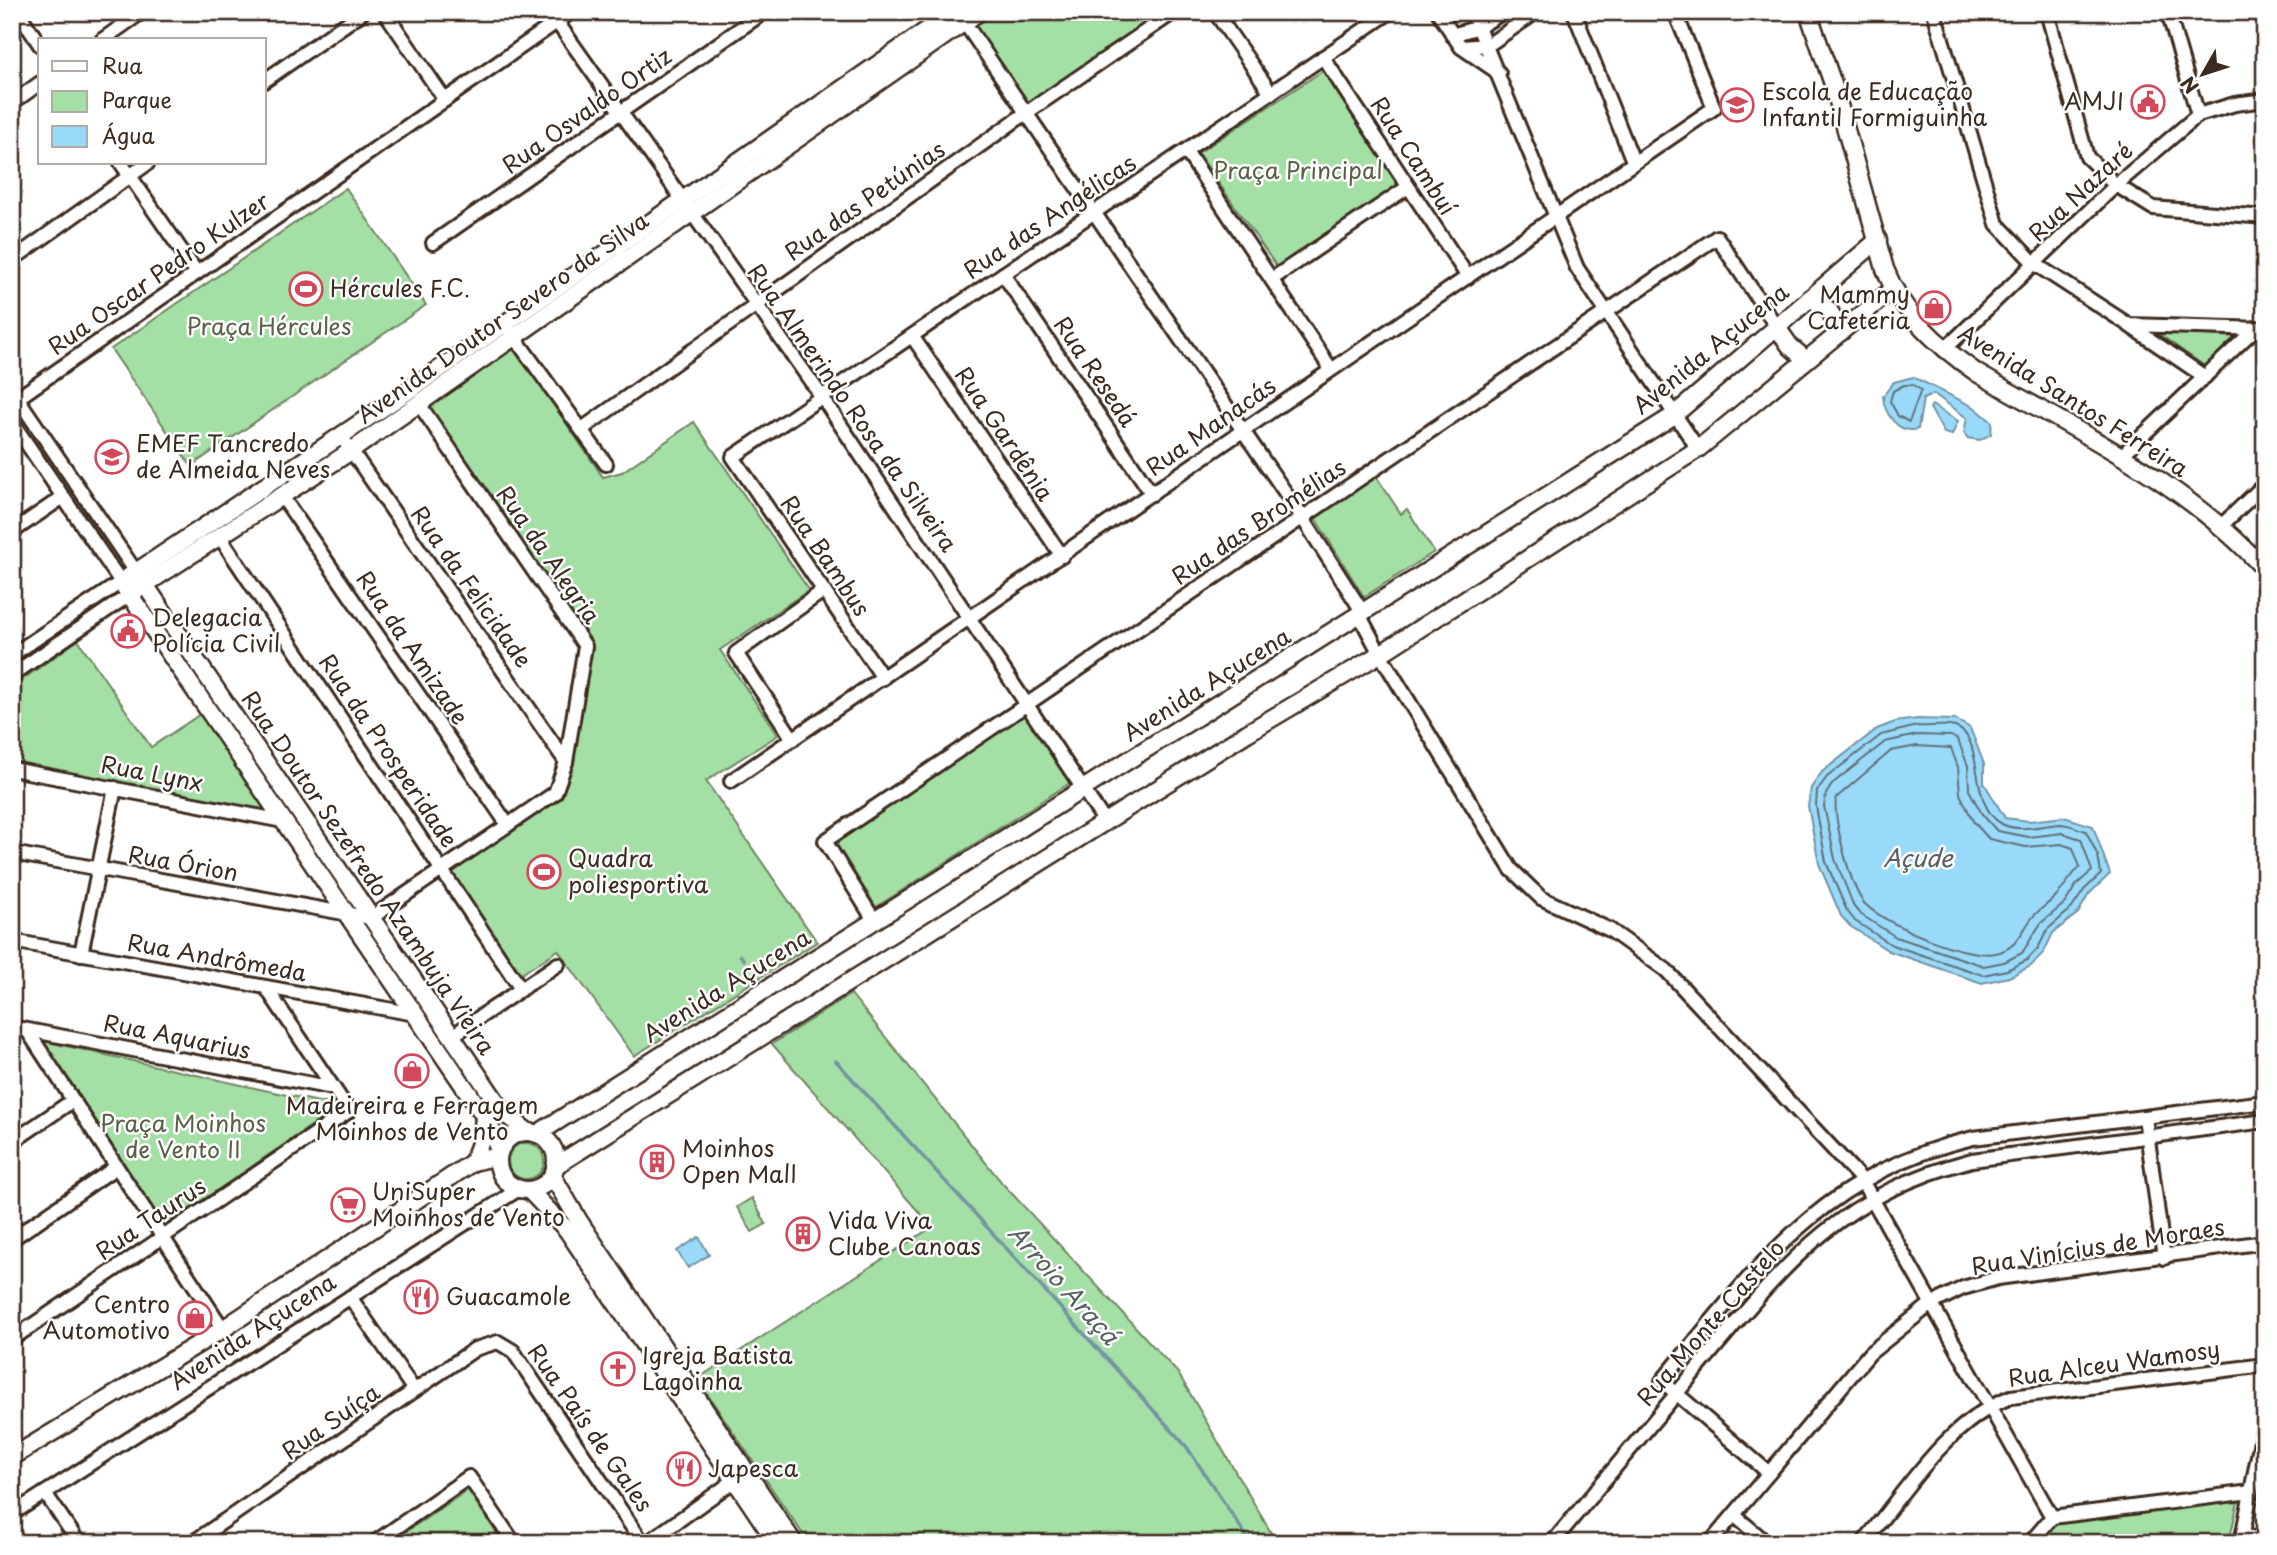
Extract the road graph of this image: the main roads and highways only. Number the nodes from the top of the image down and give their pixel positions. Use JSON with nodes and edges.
{"nodes":[{"id":1,"x":979,"y":12,"type":"edge"},
{"id":2,"x":1811,"y":14,"type":"edge"},
{"id":3,"x":958,"y":16,"type":"edge"},
{"id":4,"x":687,"y":207,"type":"junction"},
{"id":5,"x":1878,"y":240,"type":"junction"},
{"id":6,"x":1893,"y":289,"type":"junction"},
{"id":7,"x":1810,"y":298,"type":"junction"},
{"id":8,"x":1776,"y":326,"type":"junction"},
{"id":9,"x":1841,"y":332,"type":"junction"},
{"id":10,"x":1806,"y":360,"type":"junction"},
{"id":11,"x":2265,"y":570,"type":"edge"},
{"id":12,"x":140,"y":578,"type":"junction"},
{"id":13,"x":125,"y":588,"type":"joint"},
{"id":14,"x":207,"y":677,"type":"junction"},
{"id":15,"x":192,"y":686,"type":"junction"},
{"id":16,"x":484,"y":1116,"type":"junction"},
{"id":17,"x":532,"y":1133,"type":"junction"},
{"id":18,"x":498,"y":1156,"type":"junction"},
{"id":19,"x":472,"y":1162,"type":"junction"},
{"id":20,"x":554,"y":1170,"type":"junction"},
{"id":21,"x":524,"y":1190,"type":"junction"},
{"id":22,"x":12,"y":1457,"type":"edge"},
{"id":23,"x":777,"y":1543,"type":"edge"},
{"id":24,"x":794,"y":1543,"type":"edge"}],
"edges":[{"from":1,"to":3,"type":"main road","name":"Avenida Doutor Severo da Silva"},
{"from":2,"to":5,"type":"main road","name":"Avenida Santos Ferreira"},
{"from":3,"to":4,"type":"main road","name":"Avenida Doutor Severo da Silva"},
{"from":4,"to":12,"type":"main road","name":"Avenida Doutor Severo da Silva"},
{"from":4,"to":12,"type":"main road","name":"Avenida Doutor Severo da Silva"},
{"from":5,"to":6,"type":"main road","name":"Avenida Santos Ferreira"},
{"from":5,"to":7,"type":"main road","name":"Avenida Açucena"},
{"from":6,"to":9,"type":"main road"},
{"from":6,"to":11,"type":"main road","name":"Avenida Santos Ferreira"},
{"from":7,"to":8,"type":"main road","name":"Avenida Açucena"},
{"from":7,"to":9,"type":"main road"},
{"from":8,"to":10,"type":"main road"},
{"from":8,"to":17,"type":"main road","name":"Avenida Açucena"},
{"from":9,"to":10,"type":"main road"},
{"from":10,"to":20,"type":"main road"},
{"from":12,"to":13,"type":"main road","name":"Avenida Doutor Severo da Silva"},
{"from":12,"to":14,"type":"main road","name":"Rua Doutor Sezefredo Azambuja Vieira"},
{"from":13,"to":15,"type":"main road","name":"Rua Doutor Sezefredo Azambuja Vieira"},
{"from":14,"to":15,"type":"main road"},
{"from":14,"to":17,"type":"main road","name":"Rua Doutor Sezefredo Azambuja Vieira"},
{"from":15,"to":16,"type":"main road","name":"Rua Doutor Sezefredo Azambuja Vieira"},
{"from":16,"to":18,"type":"main road","name":"Rua Doutor Sezefredo Azambuja Vieira"},
{"from":16,"to":19,"type":"main road"},
{"from":17,"to":18,"type":"main road"},
{"from":17,"to":20,"type":"main road"},
{"from":18,"to":19,"type":"main road"},
{"from":18,"to":21,"type":"main road"},
{"from":19,"to":22,"type":"main road","name":"Avenida Açucena"},
{"from":20,"to":21,"type":"main road"},
{"from":20,"to":24,"type":"main road"},
{"from":21,"to":23,"type":"main road"}]}
